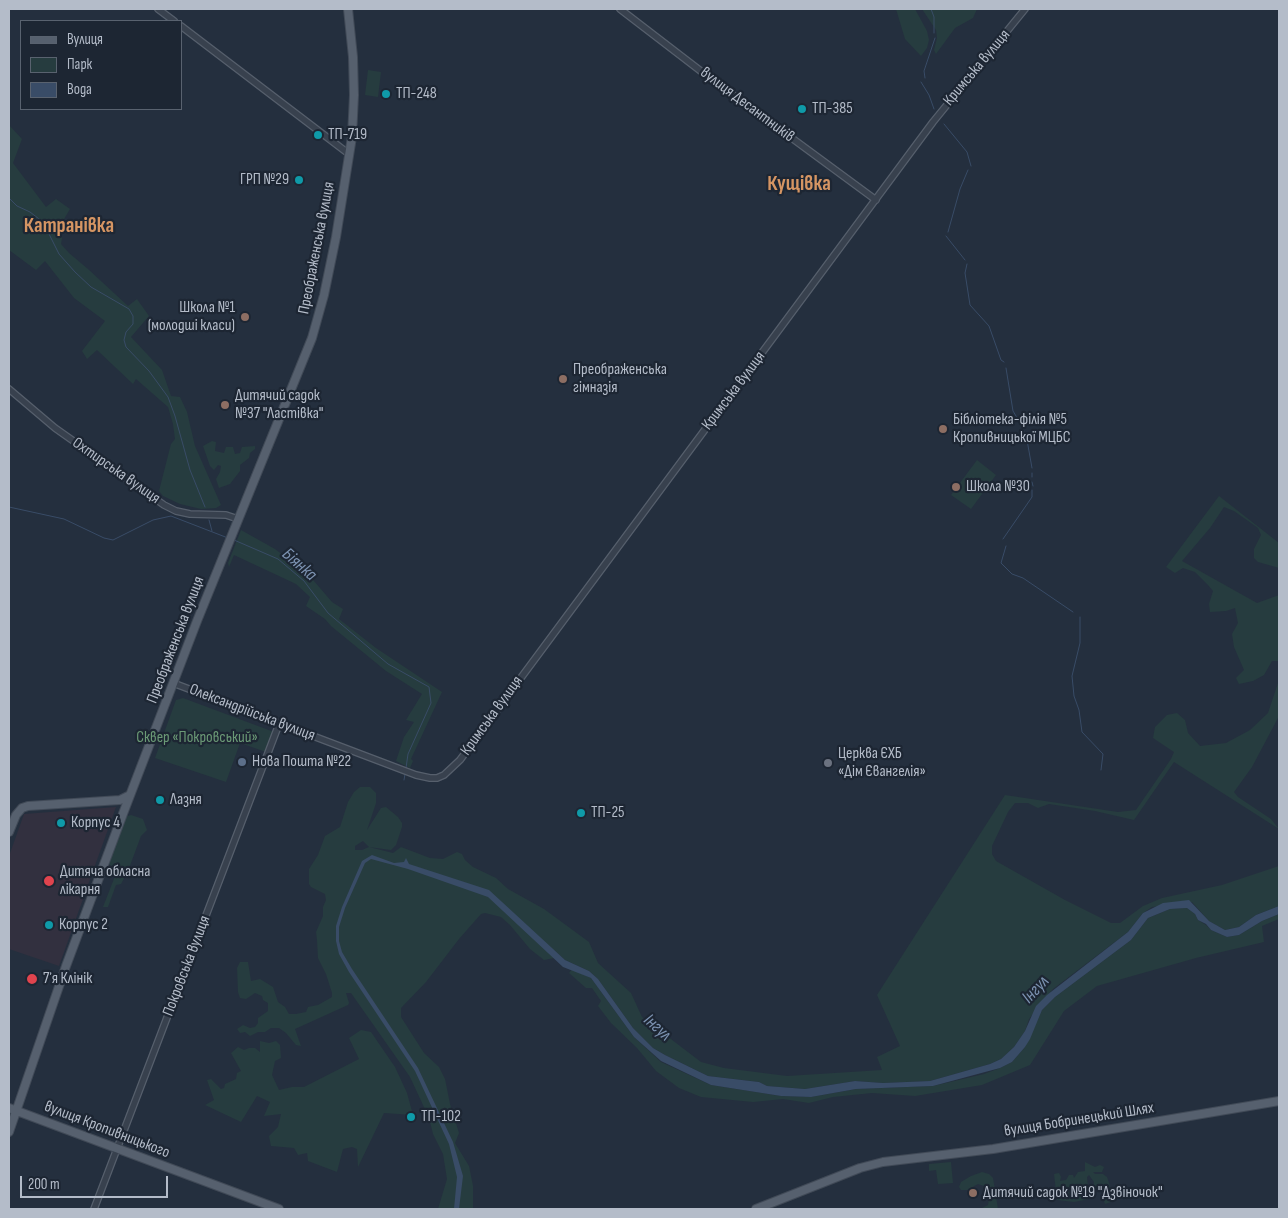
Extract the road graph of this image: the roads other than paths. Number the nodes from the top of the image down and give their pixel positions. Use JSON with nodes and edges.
{"nodes":[{"id":1,"x":158,"y":9,"type":"edge"},
{"id":2,"x":348,"y":9,"type":"edge"},
{"id":3,"x":620,"y":9,"type":"edge"},
{"id":4,"x":1025,"y":9,"type":"edge"},
{"id":5,"x":173,"y":20,"type":"edge"},
{"id":6,"x":182,"y":27,"type":"edge"},
{"id":7,"x":349,"y":154,"type":"junction"},
{"id":8,"x":876,"y":200,"type":"junction"},
{"id":9,"x":9,"y":389,"type":"edge"},
{"id":10,"x":238,"y":519,"type":"junction"},
{"id":11,"x":173,"y":683,"type":"junction"},
{"id":12,"x":279,"y":724,"type":"junction"},
{"id":13,"x":444,"y":775,"type":"joint"},
{"id":14,"x":130,"y":795,"type":"junction"},
{"id":15,"x":9,"y":832,"type":"edge"},
{"id":16,"x":1279,"y":1101,"type":"edge"},
{"id":17,"x":12,"y":1109,"type":"edge"},
{"id":18,"x":9,"y":1132,"type":"edge"},
{"id":19,"x":118,"y":1149,"type":"junction"},
{"id":20,"x":94,"y":1209,"type":"edge"},
{"id":21,"x":279,"y":1209,"type":"edge"},
{"id":22,"x":756,"y":1209,"type":"edge"}],
"edges":[{"from":1,"to":5,"type":"street"},
{"from":2,"to":7,"type":"main road","name":"Преображенська вулиця"},
{"from":3,"to":8,"type":"street","name":"вулиця Десантників"},
{"from":4,"to":8,"type":"street","name":"Кримська вулиця"},
{"from":6,"to":7,"type":"street"},
{"from":7,"to":10,"type":"main road","name":"Преображенська вулиця"},
{"from":8,"to":13,"type":"street","name":"Кримська вулиця"},
{"from":9,"to":10,"type":"street","name":"Охтирська вулиця"},
{"from":10,"to":11,"type":"main road","name":"Преображенська вулиця"},
{"from":11,"to":12,"type":"street","name":"Олександрійська вулиця"},
{"from":11,"to":14,"type":"main road","name":"Преображенська вулиця"},
{"from":12,"to":13,"type":"street","name":"Олександрійська вулиця"},
{"from":12,"to":19,"type":"street","name":"Покровська вулиця"},
{"from":14,"to":15,"type":"main road"},
{"from":14,"to":17,"type":"main road","name":"Преображенська вулиця"},
{"from":16,"to":22,"type":"main road","name":"вулиця Бобринецький Шлях"},
{"from":17,"to":18,"type":"main road","name":"Преображенська вулиця"},
{"from":17,"to":19,"type":"main road","name":"вулиця Кропивницького"},
{"from":19,"to":20,"type":"street","name":"Покровська вулиця"},
{"from":19,"to":21,"type":"main road","name":"вулиця Кропивницького"}]}
